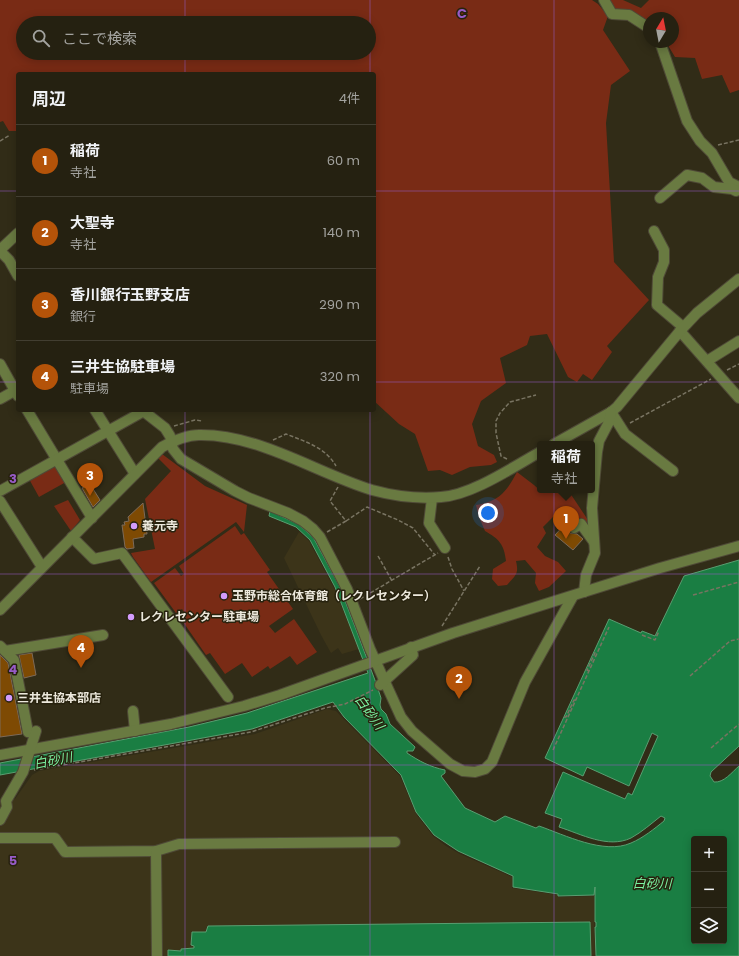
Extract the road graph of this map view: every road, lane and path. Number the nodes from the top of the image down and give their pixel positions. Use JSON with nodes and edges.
{"nodes":[{"id":1,"x":604,"y":0,"type":"edge"},
{"id":2,"x":643,"y":24,"type":"edge"},
{"id":3,"x":662,"y":48,"type":"edge"},
{"id":4,"x":10,"y":135,"type":"dead end"},
{"id":5,"x":739,"y":140,"type":"edge"},
{"id":6,"x":0,"y":141,"type":"edge"},
{"id":7,"x":707,"y":147,"type":"junction"},
{"id":8,"x":739,"y":187,"type":"edge"},
{"id":9,"x":739,"y":192,"type":"edge"},
{"id":10,"x":660,"y":198,"type":"dead end"},
{"id":11,"x":654,"y":232,"type":"dead end"},
{"id":12,"x":16,"y":235,"type":"edge"},
{"id":13,"x":0,"y":251,"type":"edge"},
{"id":14,"x":4,"y":263,"type":"edge"},
{"id":15,"x":16,"y":274,"type":"edge"},
{"id":16,"x":739,"y":279,"type":"edge"},
{"id":17,"x":682,"y":329,"type":"junction"},
{"id":18,"x":739,"y":341,"type":"edge"},
{"id":19,"x":707,"y":361,"type":"junction"},
{"id":20,"x":0,"y":364,"type":"edge"},
{"id":21,"x":739,"y":364,"type":"edge"},
{"id":22,"x":719,"y":375,"type":"junction"},
{"id":23,"x":16,"y":390,"type":"edge"},
{"id":24,"x":16,"y":392,"type":"edge"},
{"id":25,"x":536,"y":395,"type":"dead end"},
{"id":26,"x":739,"y":398,"type":"edge"},
{"id":27,"x":0,"y":399,"type":"edge"},
{"id":28,"x":28,"y":412,"type":"edge"},
{"id":29,"x":97,"y":412,"type":"edge"},
{"id":30,"x":141,"y":412,"type":"edge"},
{"id":31,"x":144,"y":412,"type":"edge"},
{"id":32,"x":611,"y":412,"type":"junction"},
{"id":33,"x":202,"y":421,"type":"dead end"},
{"id":34,"x":165,"y":428,"type":"junction"},
{"id":35,"x":622,"y":428,"type":"junction"},
{"id":36,"x":108,"y":431,"type":"junction"},
{"id":37,"x":559,"y":441,"type":"edge"},
{"id":38,"x":171,"y":442,"type":"junction"},
{"id":39,"x":263,"y":446,"type":"junction"},
{"id":40,"x":537,"y":454,"type":"edge"},
{"id":41,"x":513,"y":458,"type":"dead end"},
{"id":42,"x":57,"y":460,"type":"junction"},
{"id":43,"x":673,"y":471,"type":"dead end"},
{"id":44,"x":135,"y":474,"type":"junction"},
{"id":45,"x":595,"y":474,"type":"edge"},
{"id":46,"x":342,"y":479,"type":"junction"},
{"id":47,"x":0,"y":491,"type":"edge"},
{"id":48,"x":593,"y":493,"type":"edge"},
{"id":49,"x":432,"y":498,"type":"junction"},
{"id":50,"x":0,"y":501,"type":"edge"},
{"id":51,"x":92,"y":518,"type":"junction"},
{"id":52,"x":346,"y":521,"type":"junction"},
{"id":53,"x":574,"y":528,"type":"dead end"},
{"id":54,"x":72,"y":537,"type":"junction"},
{"id":55,"x":320,"y":537,"type":"junction"},
{"id":56,"x":594,"y":542,"type":"junction"},
{"id":57,"x":739,"y":546,"type":"edge"},
{"id":58,"x":445,"y":548,"type":"junction"},
{"id":59,"x":435,"y":555,"type":"junction"},
{"id":60,"x":378,"y":556,"type":"dead end"},
{"id":61,"x":480,"y":566,"type":"dead end"},
{"id":62,"x":42,"y":567,"type":"junction"},
{"id":63,"x":392,"y":581,"type":"junction"},
{"id":64,"x":739,"y":582,"type":"edge"},
{"id":65,"x":464,"y":591,"type":"junction"},
{"id":66,"x":584,"y":592,"type":"junction"},
{"id":67,"x":693,"y":595,"type":"dead end"},
{"id":68,"x":573,"y":596,"type":"junction"},
{"id":69,"x":352,"y":603,"type":"junction"},
{"id":70,"x":0,"y":610,"type":"edge"},
{"id":71,"x":442,"y":626,"type":"dead end"},
{"id":72,"x":609,"y":627,"type":"dead end"},
{"id":73,"x":659,"y":631,"type":"dead end"},
{"id":74,"x":102,"y":635,"type":"dead end"},
{"id":75,"x":642,"y":635,"type":"dead end"},
{"id":76,"x":739,"y":638,"type":"edge"},
{"id":77,"x":411,"y":647,"type":"junction"},
{"id":78,"x":3,"y":649,"type":"edge"},
{"id":79,"x":594,"y":653,"type":"dead end"},
{"id":80,"x":370,"y":663,"type":"junction"},
{"id":81,"x":589,"y":671,"type":"junction"},
{"id":82,"x":690,"y":676,"type":"dead end"},
{"id":83,"x":383,"y":684,"type":"junction"},
{"id":84,"x":228,"y":697,"type":"dead end"},
{"id":85,"x":576,"y":701,"type":"junction"},
{"id":86,"x":133,"y":711,"type":"dead end"},
{"id":87,"x":564,"y":717,"type":"dead end"},
{"id":88,"x":739,"y":724,"type":"edge"},
{"id":89,"x":135,"y":731,"type":"junction"},
{"id":90,"x":711,"y":748,"type":"dead end"},
{"id":91,"x":553,"y":750,"type":"dead end"},
{"id":92,"x":29,"y":753,"type":"junction"},
{"id":93,"x":0,"y":755,"type":"edge"},
{"id":94,"x":22,"y":772,"type":"junction"},
{"id":95,"x":5,"y":796,"type":"edge"},
{"id":96,"x":0,"y":820,"type":"edge"},
{"id":97,"x":0,"y":838,"type":"edge"},
{"id":98,"x":395,"y":842,"type":"dead end"},
{"id":99,"x":156,"y":851,"type":"junction"},
{"id":100,"x":157,"y":956,"type":"edge"}],
"edges":[{"from":1,"to":2,"type":"street"},
{"from":3,"to":7,"type":"street"},
{"from":4,"to":6,"type":"path"},
{"from":5,"to":7,"type":"path"},
{"from":7,"to":8,"type":"street"},
{"from":9,"to":10,"type":"street"},
{"from":11,"to":17,"type":"street"},
{"from":12,"to":13,"type":"street"},
{"from":13,"to":14,"type":"street"},
{"from":14,"to":15,"type":"street"},
{"from":16,"to":17,"type":"street"},
{"from":17,"to":19,"type":"street"},
{"from":17,"to":32,"type":"street"},
{"from":18,"to":19,"type":"street"},
{"from":19,"to":22,"type":"street"},
{"from":20,"to":23,"type":"street"},
{"from":21,"to":22,"type":"path"},
{"from":22,"to":26,"type":"street"},
{"from":22,"to":35,"type":"path"},
{"from":24,"to":27,"type":"street"},
{"from":25,"to":41,"type":"path"},
{"from":28,"to":42,"type":"street"},
{"from":29,"to":36,"type":"street"},
{"from":30,"to":36,"type":"street"},
{"from":31,"to":34,"type":"street"},
{"from":32,"to":35,"type":"street"},
{"from":32,"to":37,"type":"street"},
{"from":32,"to":45,"type":"street"},
{"from":33,"to":34,"type":"path"},
{"from":34,"to":38,"type":"street"},
{"from":35,"to":43,"type":"street"},
{"from":36,"to":42,"type":"street"},
{"from":36,"to":44,"type":"street"},
{"from":38,"to":39,"type":"street"},
{"from":38,"to":44,"type":"street"},
{"from":38,"to":55,"type":"street"},
{"from":39,"to":46,"type":"street"},
{"from":39,"to":46,"type":"path"},
{"from":40,"to":49,"type":"street"},
{"from":42,"to":47,"type":"street"},
{"from":42,"to":51,"type":"street"},
{"from":44,"to":51,"type":"street"},
{"from":46,"to":49,"type":"street"},
{"from":46,"to":52,"type":"path"},
{"from":48,"to":56,"type":"street"},
{"from":49,"to":58,"type":"street"},
{"from":50,"to":62,"type":"street"},
{"from":51,"to":54,"type":"street"},
{"from":52,"to":55,"type":"path"},
{"from":52,"to":59,"type":"path"},
{"from":53,"to":56,"type":"street"},
{"from":54,"to":62,"type":"street"},
{"from":54,"to":84,"type":"street"},
{"from":55,"to":69,"type":"street"},
{"from":56,"to":66,"type":"street"},
{"from":57,"to":66,"type":"street"},
{"from":58,"to":59,"type":"path"},
{"from":58,"to":65,"type":"path"},
{"from":59,"to":63,"type":"path"},
{"from":60,"to":63,"type":"path"},
{"from":61,"to":65,"type":"path"},
{"from":62,"to":70,"type":"street"},
{"from":63,"to":69,"type":"path"},
{"from":64,"to":67,"type":"path"},
{"from":65,"to":71,"type":"path"},
{"from":66,"to":68,"type":"street"},
{"from":68,"to":77,"type":"street"},
{"from":68,"to":83,"type":"street"},
{"from":69,"to":80,"type":"street"},
{"from":72,"to":81,"type":"path"},
{"from":73,"to":75,"type":"path"},
{"from":74,"to":78,"type":"street"},
{"from":76,"to":82,"type":"path"},
{"from":77,"to":80,"type":"street"},
{"from":77,"to":83,"type":"street"},
{"from":78,"to":92,"type":"street"},
{"from":79,"to":81,"type":"path"},
{"from":80,"to":83,"type":"street"},
{"from":80,"to":89,"type":"street"},
{"from":81,"to":85,"type":"path"},
{"from":83,"to":94,"type":"path"},
{"from":85,"to":87,"type":"path"},
{"from":85,"to":91,"type":"path"},
{"from":86,"to":89,"type":"street"},
{"from":88,"to":90,"type":"path"},
{"from":89,"to":92,"type":"street"},
{"from":92,"to":93,"type":"street"},
{"from":92,"to":94,"type":"street"},
{"from":94,"to":95,"type":"street"},
{"from":95,"to":96,"type":"street"},
{"from":97,"to":99,"type":"street"},
{"from":98,"to":99,"type":"street"},
{"from":99,"to":100,"type":"street"}]}
